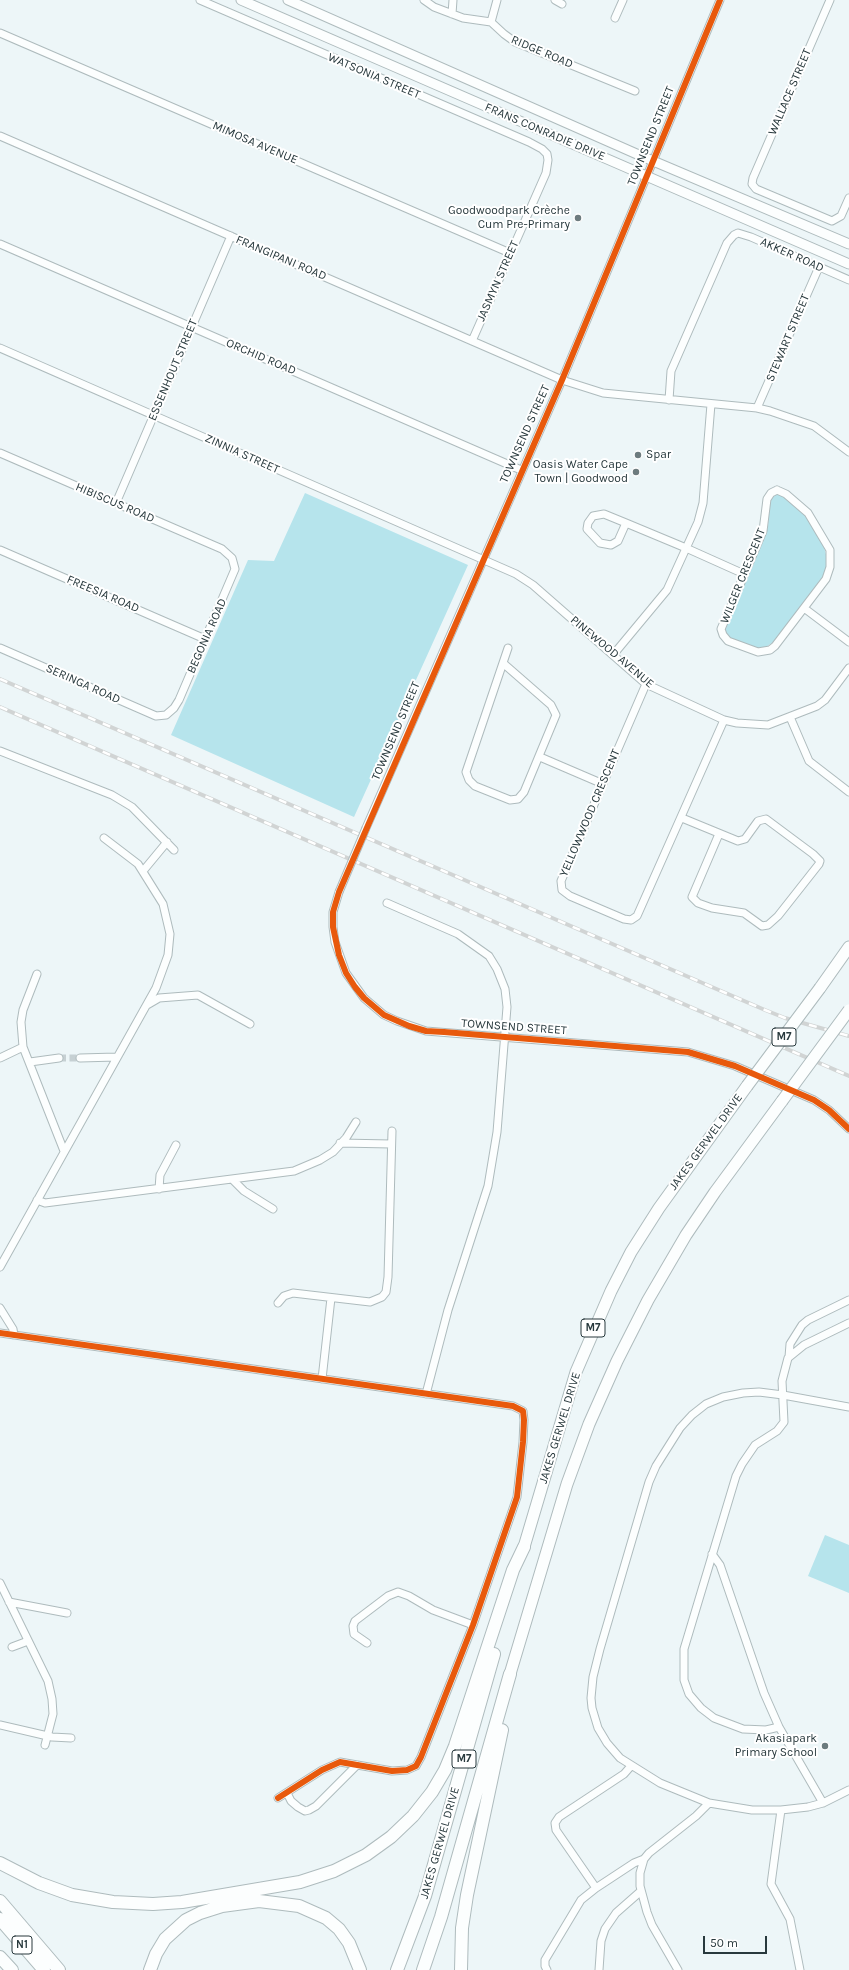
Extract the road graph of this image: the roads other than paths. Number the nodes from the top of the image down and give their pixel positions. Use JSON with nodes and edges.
{"nodes":[{"id":1,"x":200,"y":0,"type":"edge"},
{"id":2,"x":241,"y":0,"type":"edge"},
{"id":3,"x":288,"y":0,"type":"edge"},
{"id":4,"x":424,"y":0,"type":"edge"},
{"id":5,"x":453,"y":0,"type":"edge"},
{"id":6,"x":496,"y":0,"type":"edge"},
{"id":7,"x":555,"y":0,"type":"edge"},
{"id":8,"x":623,"y":0,"type":"edge"},
{"id":9,"x":720,"y":0,"type":"edge"},
{"id":10,"x":830,"y":0,"type":"edge"},
{"id":11,"x":562,"y":4,"type":"dead end"},
{"id":12,"x":452,"y":14,"type":"junction"},
{"id":13,"x":615,"y":18,"type":"dead end"},
{"id":14,"x":491,"y":22,"type":"junction"},
{"id":15,"x":0,"y":33,"type":"edge"},
{"id":16,"x":636,"y":91,"type":"dead end"},
{"id":17,"x":0,"y":136,"type":"edge"},
{"id":18,"x":547,"y":154,"type":"joint"},
{"id":19,"x":652,"y":160,"type":"junction"},
{"id":20,"x":647,"y":176,"type":"junction"},
{"id":21,"x":849,"y":198,"type":"edge"},
{"id":22,"x":231,"y":236,"type":"junction"},
{"id":23,"x":0,"y":244,"type":"edge"},
{"id":24,"x":849,"y":244,"type":"edge"},
{"id":25,"x":510,"y":253,"type":"junction"},
{"id":26,"x":849,"y":264,"type":"edge"},
{"id":27,"x":818,"y":267,"type":"junction"},
{"id":28,"x":849,"y":280,"type":"edge"},
{"id":29,"x":192,"y":327,"type":"junction"},
{"id":30,"x":472,"y":341,"type":"junction"},
{"id":31,"x":0,"y":348,"type":"edge"},
{"id":32,"x":562,"y":380,"type":"junction"},
{"id":33,"x":669,"y":400,"type":"junction"},
{"id":34,"x":711,"y":404,"type":"junction"},
{"id":35,"x":757,"y":408,"type":"junction"},
{"id":36,"x":154,"y":415,"type":"junction"},
{"id":37,"x":849,"y":452,"type":"edge"},
{"id":38,"x":0,"y":453,"type":"edge"},
{"id":39,"x":521,"y":470,"type":"junction"},
{"id":40,"x":116,"y":503,"type":"junction"},
{"id":41,"x":626,"y":523,"type":"junction"},
{"id":42,"x":686,"y":548,"type":"junction"},
{"id":43,"x":0,"y":550,"type":"edge"},
{"id":44,"x":229,"y":554,"type":"joint"},
{"id":45,"x":483,"y":559,"type":"junction"},
{"id":46,"x":744,"y":574,"type":"junction"},
{"id":47,"x":804,"y":608,"type":"junction"},
{"id":48,"x":205,"y":639,"type":"junction"},
{"id":49,"x":849,"y":642,"type":"edge"},
{"id":50,"x":0,"y":648,"type":"edge"},
{"id":51,"x":508,"y":648,"type":"dead end"},
{"id":52,"x":613,"y":655,"type":"junction"},
{"id":53,"x":504,"y":664,"type":"junction"},
{"id":54,"x":849,"y":668,"type":"edge"},
{"id":55,"x":646,"y":684,"type":"junction"},
{"id":56,"x":166,"y":715,"type":"joint"},
{"id":57,"x":790,"y":717,"type":"junction"},
{"id":58,"x":724,"y":720,"type":"junction"},
{"id":59,"x":0,"y":751,"type":"edge"},
{"id":60,"x":540,"y":756,"type":"junction"},
{"id":61,"x":602,"y":784,"type":"junction"},
{"id":62,"x":849,"y":792,"type":"edge"},
{"id":63,"x":682,"y":818,"type":"junction"},
{"id":64,"x":719,"y":834,"type":"junction"},
{"id":65,"x":104,"y":838,"type":"dead end"},
{"id":66,"x":167,"y":842,"type":"junction"},
{"id":67,"x":174,"y":850,"type":"dead end"},
{"id":68,"x":143,"y":871,"type":"junction"},
{"id":69,"x":387,"y":903,"type":"dead end"},
{"id":70,"x":849,"y":947,"type":"edge"},
{"id":71,"x":37,"y":974,"type":"dead end"},
{"id":72,"x":145,"y":1006,"type":"junction"},
{"id":73,"x":849,"y":1010,"type":"edge"},
{"id":74,"x":250,"y":1024,"type":"dead end"},
{"id":75,"x":504,"y":1037,"type":"junction"},
{"id":76,"x":23,"y":1046,"type":"junction"},
{"id":77,"x":116,"y":1057,"type":"junction"},
{"id":78,"x":0,"y":1058,"type":"edge"},
{"id":79,"x":59,"y":1058,"type":"tunnel mouth"},
{"id":80,"x":80,"y":1058,"type":"tunnel mouth"},
{"id":81,"x":30,"y":1062,"type":"junction"},
{"id":82,"x":356,"y":1122,"type":"dead end"},
{"id":83,"x":849,"y":1129,"type":"edge"},
{"id":84,"x":392,"y":1132,"type":"dead end"},
{"id":85,"x":340,"y":1143,"type":"junction"},
{"id":86,"x":392,"y":1144,"type":"junction"},
{"id":87,"x":176,"y":1145,"type":"dead end"},
{"id":88,"x":64,"y":1152,"type":"junction"},
{"id":89,"x":233,"y":1180,"type":"junction"},
{"id":90,"x":159,"y":1189,"type":"junction"},
{"id":91,"x":37,"y":1200,"type":"junction"},
{"id":92,"x":273,"y":1209,"type":"dead end"},
{"id":93,"x":0,"y":1266,"type":"edge"},
{"id":94,"x":331,"y":1298,"type":"junction"},
{"id":95,"x":849,"y":1300,"type":"edge"},
{"id":96,"x":278,"y":1303,"type":"dead end"},
{"id":97,"x":0,"y":1308,"type":"edge"},
{"id":98,"x":849,"y":1323,"type":"edge"},
{"id":99,"x":0,"y":1333,"type":"edge"},
{"id":100,"x":14,"y":1335,"type":"junction"},
{"id":101,"x":788,"y":1358,"type":"junction"},
{"id":102,"x":322,"y":1379,"type":"junction"},
{"id":103,"x":426,"y":1394,"type":"junction"},
{"id":104,"x":783,"y":1395,"type":"junction"},
{"id":105,"x":849,"y":1407,"type":"edge"},
{"id":106,"x":524,"y":1547,"type":"junction"},
{"id":107,"x":712,"y":1554,"type":"junction"},
{"id":108,"x":0,"y":1582,"type":"edge"},
{"id":109,"x":9,"y":1602,"type":"junction"},
{"id":110,"x":67,"y":1613,"type":"dead end"},
{"id":111,"x":474,"y":1625,"type":"junction"},
{"id":112,"x":28,"y":1641,"type":"junction"},
{"id":113,"x":366,"y":1643,"type":"dead end"},
{"id":114,"x":12,"y":1648,"type":"dead end"},
{"id":115,"x":510,"y":1674,"type":"junction"},
{"id":116,"x":0,"y":1725,"type":"edge"},
{"id":117,"x":779,"y":1727,"type":"junction"},
{"id":118,"x":48,"y":1736,"type":"junction"},
{"id":119,"x":72,"y":1738,"type":"dead end"},
{"id":120,"x":44,"y":1745,"type":"dead end"},
{"id":121,"x":357,"y":1765,"type":"junction"},
{"id":122,"x":631,"y":1766,"type":"junction"},
{"id":123,"x":849,"y":1790,"type":"edge"},
{"id":124,"x":287,"y":1793,"type":"junction"},
{"id":125,"x":278,"y":1798,"type":"dead end"},
{"id":126,"x":709,"y":1803,"type":"junction"},
{"id":127,"x":823,"y":1803,"type":"junction"},
{"id":128,"x":782,"y":1810,"type":"junction"},
{"id":129,"x":644,"y":1859,"type":"junction"},
{"id":130,"x":0,"y":1863,"type":"edge"},
{"id":131,"x":596,"y":1888,"type":"junction"},
{"id":132,"x":641,"y":1891,"type":"junction"},
{"id":133,"x":0,"y":1901,"type":"edge"},
{"id":134,"x":0,"y":1919,"type":"edge"},
{"id":135,"x":0,"y":1957,"type":"edge"},
{"id":136,"x":12,"y":1970,"type":"edge"},
{"id":137,"x":44,"y":1970,"type":"edge"},
{"id":138,"x":60,"y":1970,"type":"edge"},
{"id":139,"x":150,"y":1970,"type":"edge"},
{"id":140,"x":360,"y":1970,"type":"edge"},
{"id":141,"x":397,"y":1970,"type":"edge"},
{"id":142,"x":423,"y":1970,"type":"edge"},
{"id":143,"x":461,"y":1970,"type":"edge"},
{"id":144,"x":547,"y":1970,"type":"edge"},
{"id":145,"x":599,"y":1970,"type":"edge"},
{"id":146,"x":678,"y":1970,"type":"edge"},
{"id":147,"x":800,"y":1970,"type":"edge"}],
"edges":[{"from":1,"to":18,"type":"street","name":"WATSONIA STREET"},
{"from":2,"to":20,"type":"main road","name":"FRANS CONRADIE DRIVE"},
{"from":3,"to":19,"type":"main road","name":"FRANS CONRADIE DRIVE"},
{"from":4,"to":12,"type":"street"},
{"from":5,"to":12,"type":"street"},
{"from":6,"to":14,"type":"street"},
{"from":7,"to":11,"type":"street"},
{"from":8,"to":13,"type":"street"},
{"from":9,"to":19,"type":"street","name":"TOWNSEND STREET"},
{"from":10,"to":21,"type":"street","name":"WALLACE STREET"},
{"from":12,"to":14,"type":"street"},
{"from":14,"to":16,"type":"street","name":"RIDGE ROAD"},
{"from":15,"to":25,"type":"street","name":"MIMOSA AVENUE"},
{"from":17,"to":22,"type":"street","name":"FRANGIPANI ROAD"},
{"from":18,"to":25,"type":"street","name":"JASMYN STREET"},
{"from":19,"to":20,"type":"street","name":"TOWNSEND STREET"},
{"from":19,"to":24,"type":"main road","name":"FRANS CONRADIE DRIVE"},
{"from":20,"to":26,"type":"main road","name":"FRANS CONRADIE DRIVE"},
{"from":20,"to":32,"type":"street","name":"TOWNSEND STREET"},
{"from":22,"to":29,"type":"street","name":"ESSENHOUT STREET"},
{"from":22,"to":30,"type":"street","name":"FRANGIPANI ROAD"},
{"from":23,"to":29,"type":"street","name":"ORCHID ROAD"},
{"from":25,"to":30,"type":"street","name":"JASMYN STREET"},
{"from":27,"to":28,"type":"street","name":"AKKER ROAD"},
{"from":27,"to":33,"type":"street","name":"AKKER ROAD"},
{"from":27,"to":35,"type":"street","name":"STEWART STREET"},
{"from":29,"to":36,"type":"street","name":"ESSENHOUT STREET"},
{"from":29,"to":39,"type":"street","name":"ORCHID ROAD"},
{"from":30,"to":32,"type":"street","name":"FRANGIPANI ROAD"},
{"from":31,"to":36,"type":"street","name":"ZINNIA STREET"},
{"from":32,"to":33,"type":"street"},
{"from":32,"to":39,"type":"street","name":"TOWNSEND STREET"},
{"from":33,"to":34,"type":"street"},
{"from":34,"to":35,"type":"street"},
{"from":34,"to":42,"type":"street"},
{"from":35,"to":37,"type":"street"},
{"from":36,"to":40,"type":"street","name":"ESSENHOUT STREET"},
{"from":36,"to":45,"type":"street","name":"ZINNIA STREET"},
{"from":38,"to":40,"type":"street","name":"HIBISCUS ROAD"},
{"from":39,"to":45,"type":"street","name":"TOWNSEND STREET"},
{"from":40,"to":44,"type":"street","name":"HIBISCUS ROAD"},
{"from":41,"to":41,"type":"street"},
{"from":41,"to":42,"type":"street"},
{"from":42,"to":46,"type":"street"},
{"from":42,"to":52,"type":"street"},
{"from":43,"to":48,"type":"street","name":"FREESIA ROAD"},
{"from":44,"to":48,"type":"street","name":"BEGONIA ROAD"},
{"from":45,"to":52,"type":"street","name":"PINEWOOD AVENUE"},
{"from":45,"to":75,"type":"street","name":"TOWNSEND STREET","bridge":true},
{"from":46,"to":47,"type":"street","name":"WILGER CRESCENT"},
{"from":46,"to":47,"type":"street","name":"WILGER CRESCENT"},
{"from":47,"to":49,"type":"street"},
{"from":48,"to":56,"type":"street","name":"BEGONIA ROAD"},
{"from":50,"to":56,"type":"street","name":"SERINGA ROAD"},
{"from":51,"to":53,"type":"street"},
{"from":52,"to":55,"type":"street","name":"PINEWOOD AVENUE"},
{"from":53,"to":60,"type":"street"},
{"from":53,"to":60,"type":"street"},
{"from":54,"to":57,"type":"street","name":"PINEWOOD AVENUE"},
{"from":55,"to":58,"type":"street","name":"PINEWOOD AVENUE"},
{"from":55,"to":61,"type":"street","name":"YELLOWWOOD CRESCENT"},
{"from":57,"to":58,"type":"street","name":"PINEWOOD AVENUE"},
{"from":57,"to":62,"type":"street"},
{"from":58,"to":63,"type":"street","name":"YELLOWWOOD CRESCENT"},
{"from":59,"to":66,"type":"street"},
{"from":60,"to":61,"type":"street"},
{"from":61,"to":63,"type":"street","name":"YELLOWWOOD CRESCENT"},
{"from":63,"to":64,"type":"street"},
{"from":64,"to":64,"type":"street"},
{"from":65,"to":68,"type":"street"},
{"from":66,"to":67,"type":"street"},
{"from":66,"to":68,"type":"street"},
{"from":68,"to":72,"type":"street"},
{"from":69,"to":75,"type":"street"},
{"from":70,"to":106,"type":"highway","name":"JAKES GERWEL DRIVE","number":"M7","bridge":true},
{"from":71,"to":76,"type":"street"},
{"from":72,"to":74,"type":"street"},
{"from":72,"to":77,"type":"street"},
{"from":73,"to":115,"type":"highway","name":"JAKES GERWEL DRIVE","number":"M7","bridge":true},
{"from":75,"to":83,"type":"street","name":"TOWNSEND STREET"},
{"from":75,"to":103,"type":"street"},
{"from":76,"to":78,"type":"street"},
{"from":76,"to":81,"type":"street"},
{"from":77,"to":80,"type":"street"},
{"from":77,"to":88,"type":"street"},
{"from":79,"to":81,"type":"street"},
{"from":81,"to":88,"type":"street"},
{"from":82,"to":85,"type":"street"},
{"from":84,"to":86,"type":"street"},
{"from":85,"to":86,"type":"street"},
{"from":85,"to":89,"type":"street"},
{"from":86,"to":94,"type":"street"},
{"from":87,"to":90,"type":"street"},
{"from":88,"to":91,"type":"street"},
{"from":89,"to":90,"type":"street"},
{"from":89,"to":92,"type":"street"},
{"from":90,"to":91,"type":"street"},
{"from":91,"to":93,"type":"street"},
{"from":94,"to":96,"type":"street"},
{"from":94,"to":102,"type":"street"},
{"from":95,"to":101,"type":"street"},
{"from":97,"to":100,"type":"street"},
{"from":98,"to":101,"type":"street"},
{"from":99,"to":100,"type":"street"},
{"from":100,"to":102,"type":"street"},
{"from":101,"to":104,"type":"street"},
{"from":102,"to":103,"type":"street"},
{"from":103,"to":111,"type":"street"},
{"from":104,"to":105,"type":"street"},
{"from":104,"to":107,"type":"street"},
{"from":104,"to":122,"type":"street"},
{"from":106,"to":130,"type":"highway"},
{"from":106,"to":141,"type":"highway","name":"JAKES GERWEL DRIVE","number":"M7"},
{"from":107,"to":117,"type":"street"},
{"from":107,"to":117,"type":"street"},
{"from":108,"to":109,"type":"street"},
{"from":109,"to":110,"type":"street"},
{"from":109,"to":112,"type":"street"},
{"from":111,"to":113,"type":"street"},
{"from":111,"to":121,"type":"street"},
{"from":112,"to":114,"type":"street"},
{"from":112,"to":118,"type":"street"},
{"from":115,"to":142,"type":"highway","name":"JAKES GERWEL DRIVE","number":"M7"},
{"from":115,"to":143,"type":"highway"},
{"from":116,"to":118,"type":"street"},
{"from":117,"to":127,"type":"street"},
{"from":118,"to":119,"type":"street"},
{"from":118,"to":120,"type":"street"},
{"from":121,"to":124,"type":"street"},
{"from":121,"to":124,"type":"street"},
{"from":122,"to":126,"type":"street"},
{"from":122,"to":131,"type":"street"},
{"from":123,"to":127,"type":"street"},
{"from":124,"to":125,"type":"street"},
{"from":126,"to":128,"type":"street"},
{"from":126,"to":129,"type":"street"},
{"from":127,"to":128,"type":"street"},
{"from":128,"to":147,"type":"street"},
{"from":129,"to":131,"type":"street"},
{"from":129,"to":132,"type":"street"},
{"from":131,"to":144,"type":"street"},
{"from":132,"to":145,"type":"street"},
{"from":132,"to":146,"type":"street"},
{"from":133,"to":138,"type":"highway"},
{"from":134,"to":137,"type":"highway","number":"N1"},
{"from":135,"to":136,"type":"highway","number":"N1"},
{"from":139,"to":140,"type":"highway"}]}
